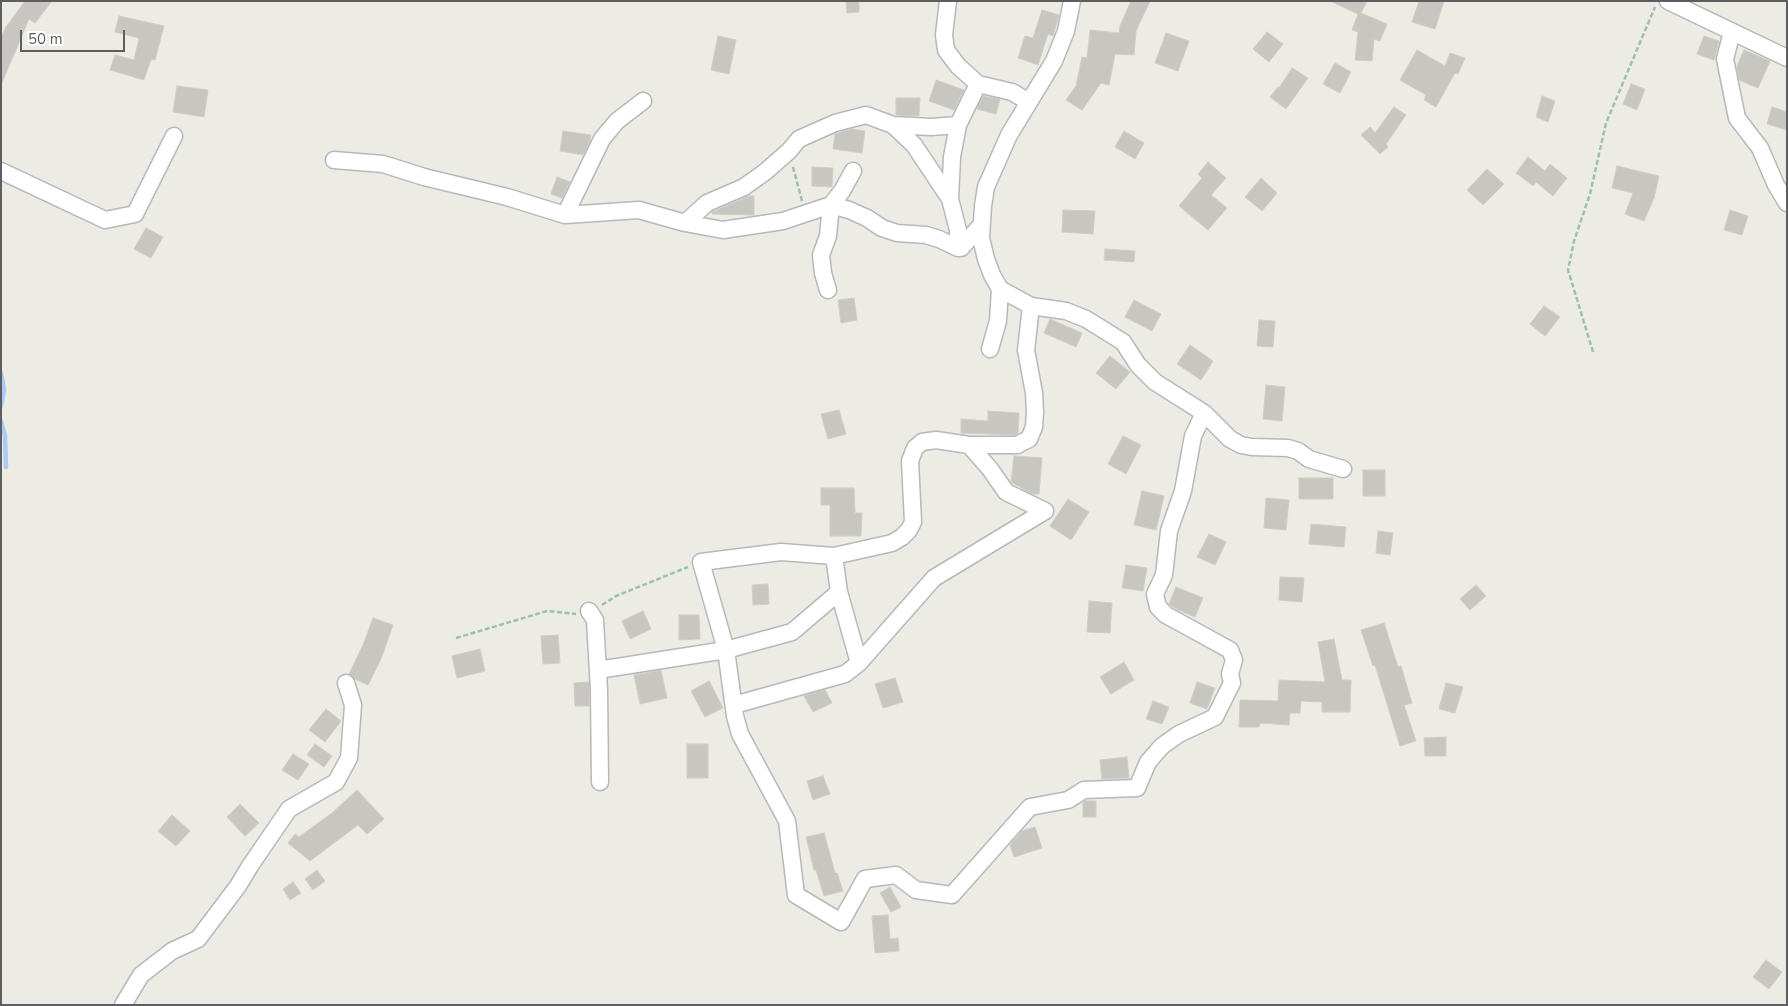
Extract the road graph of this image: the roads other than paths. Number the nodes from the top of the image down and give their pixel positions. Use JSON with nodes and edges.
{"nodes":[{"id":1,"x":948,"y":1,"type":"edge"},
{"id":2,"x":1072,"y":1,"type":"edge"},
{"id":3,"x":1668,"y":1,"type":"edge"},
{"id":4,"x":1732,"y":32,"type":"junction"},
{"id":5,"x":1787,"y":58,"type":"edge"},
{"id":6,"x":978,"y":84,"type":"junction"},
{"id":7,"x":642,"y":101,"type":"dead end"},
{"id":8,"x":1029,"y":102,"type":"junction"},
{"id":9,"x":894,"y":125,"type":"junction"},
{"id":10,"x":958,"y":125,"type":"junction"},
{"id":11,"x":174,"y":136,"type":"dead end"},
{"id":12,"x":334,"y":160,"type":"dead end"},
{"id":13,"x":1,"y":171,"type":"edge"},
{"id":14,"x":853,"y":171,"type":"dead end"},
{"id":15,"x":950,"y":199,"type":"junction"},
{"id":16,"x":1787,"y":203,"type":"edge"},
{"id":17,"x":831,"y":205,"type":"junction"},
{"id":18,"x":565,"y":215,"type":"junction"},
{"id":19,"x":685,"y":223,"type":"junction"},
{"id":20,"x":982,"y":224,"type":"junction"},
{"id":21,"x":958,"y":248,"type":"junction"},
{"id":22,"x":1000,"y":289,"type":"junction"},
{"id":23,"x":828,"y":290,"type":"dead end"},
{"id":24,"x":1031,"y":306,"type":"junction"},
{"id":25,"x":990,"y":349,"type":"dead end"},
{"id":26,"x":1204,"y":413,"type":"junction"},
{"id":27,"x":968,"y":445,"type":"junction"},
{"id":28,"x":1343,"y":469,"type":"dead end"},
{"id":29,"x":834,"y":556,"type":"junction"},
{"id":30,"x":840,"y":592,"type":"junction"},
{"id":31,"x":589,"y":612,"type":"dead end"},
{"id":32,"x":726,"y":650,"type":"junction"},
{"id":33,"x":859,"y":663,"type":"junction"},
{"id":34,"x":598,"y":670,"type":"junction"},
{"id":35,"x":346,"y":683,"type":"dead end"},
{"id":36,"x":734,"y":705,"type":"junction"},
{"id":37,"x":600,"y":782,"type":"dead end"},
{"id":38,"x":123,"y":1005,"type":"edge"}],
"edges":[{"from":1,"to":6,"type":"street"},
{"from":2,"to":8,"type":"street"},
{"from":3,"to":4,"type":"street"},
{"from":4,"to":5,"type":"street"},
{"from":4,"to":16,"type":"street"},
{"from":6,"to":8,"type":"street"},
{"from":6,"to":10,"type":"street"},
{"from":7,"to":18,"type":"street"},
{"from":8,"to":20,"type":"street"},
{"from":9,"to":10,"type":"street"},
{"from":9,"to":15,"type":"street"},
{"from":9,"to":19,"type":"street"},
{"from":10,"to":15,"type":"street"},
{"from":11,"to":13,"type":"street"},
{"from":12,"to":18,"type":"street"},
{"from":14,"to":17,"type":"street"},
{"from":15,"to":21,"type":"street"},
{"from":17,"to":19,"type":"street"},
{"from":17,"to":21,"type":"street"},
{"from":17,"to":23,"type":"street"},
{"from":18,"to":19,"type":"street"},
{"from":20,"to":21,"type":"street"},
{"from":20,"to":22,"type":"street"},
{"from":22,"to":24,"type":"street"},
{"from":22,"to":25,"type":"street"},
{"from":24,"to":26,"type":"street"},
{"from":24,"to":27,"type":"street"},
{"from":26,"to":28,"type":"street"},
{"from":26,"to":36,"type":"street"},
{"from":27,"to":29,"type":"street"},
{"from":27,"to":33,"type":"street"},
{"from":29,"to":30,"type":"street"},
{"from":29,"to":32,"type":"street"},
{"from":30,"to":32,"type":"street"},
{"from":30,"to":33,"type":"street"},
{"from":31,"to":34,"type":"street"},
{"from":32,"to":34,"type":"street"},
{"from":32,"to":36,"type":"street"},
{"from":33,"to":36,"type":"street"},
{"from":34,"to":37,"type":"street"},
{"from":35,"to":38,"type":"street"}]}
